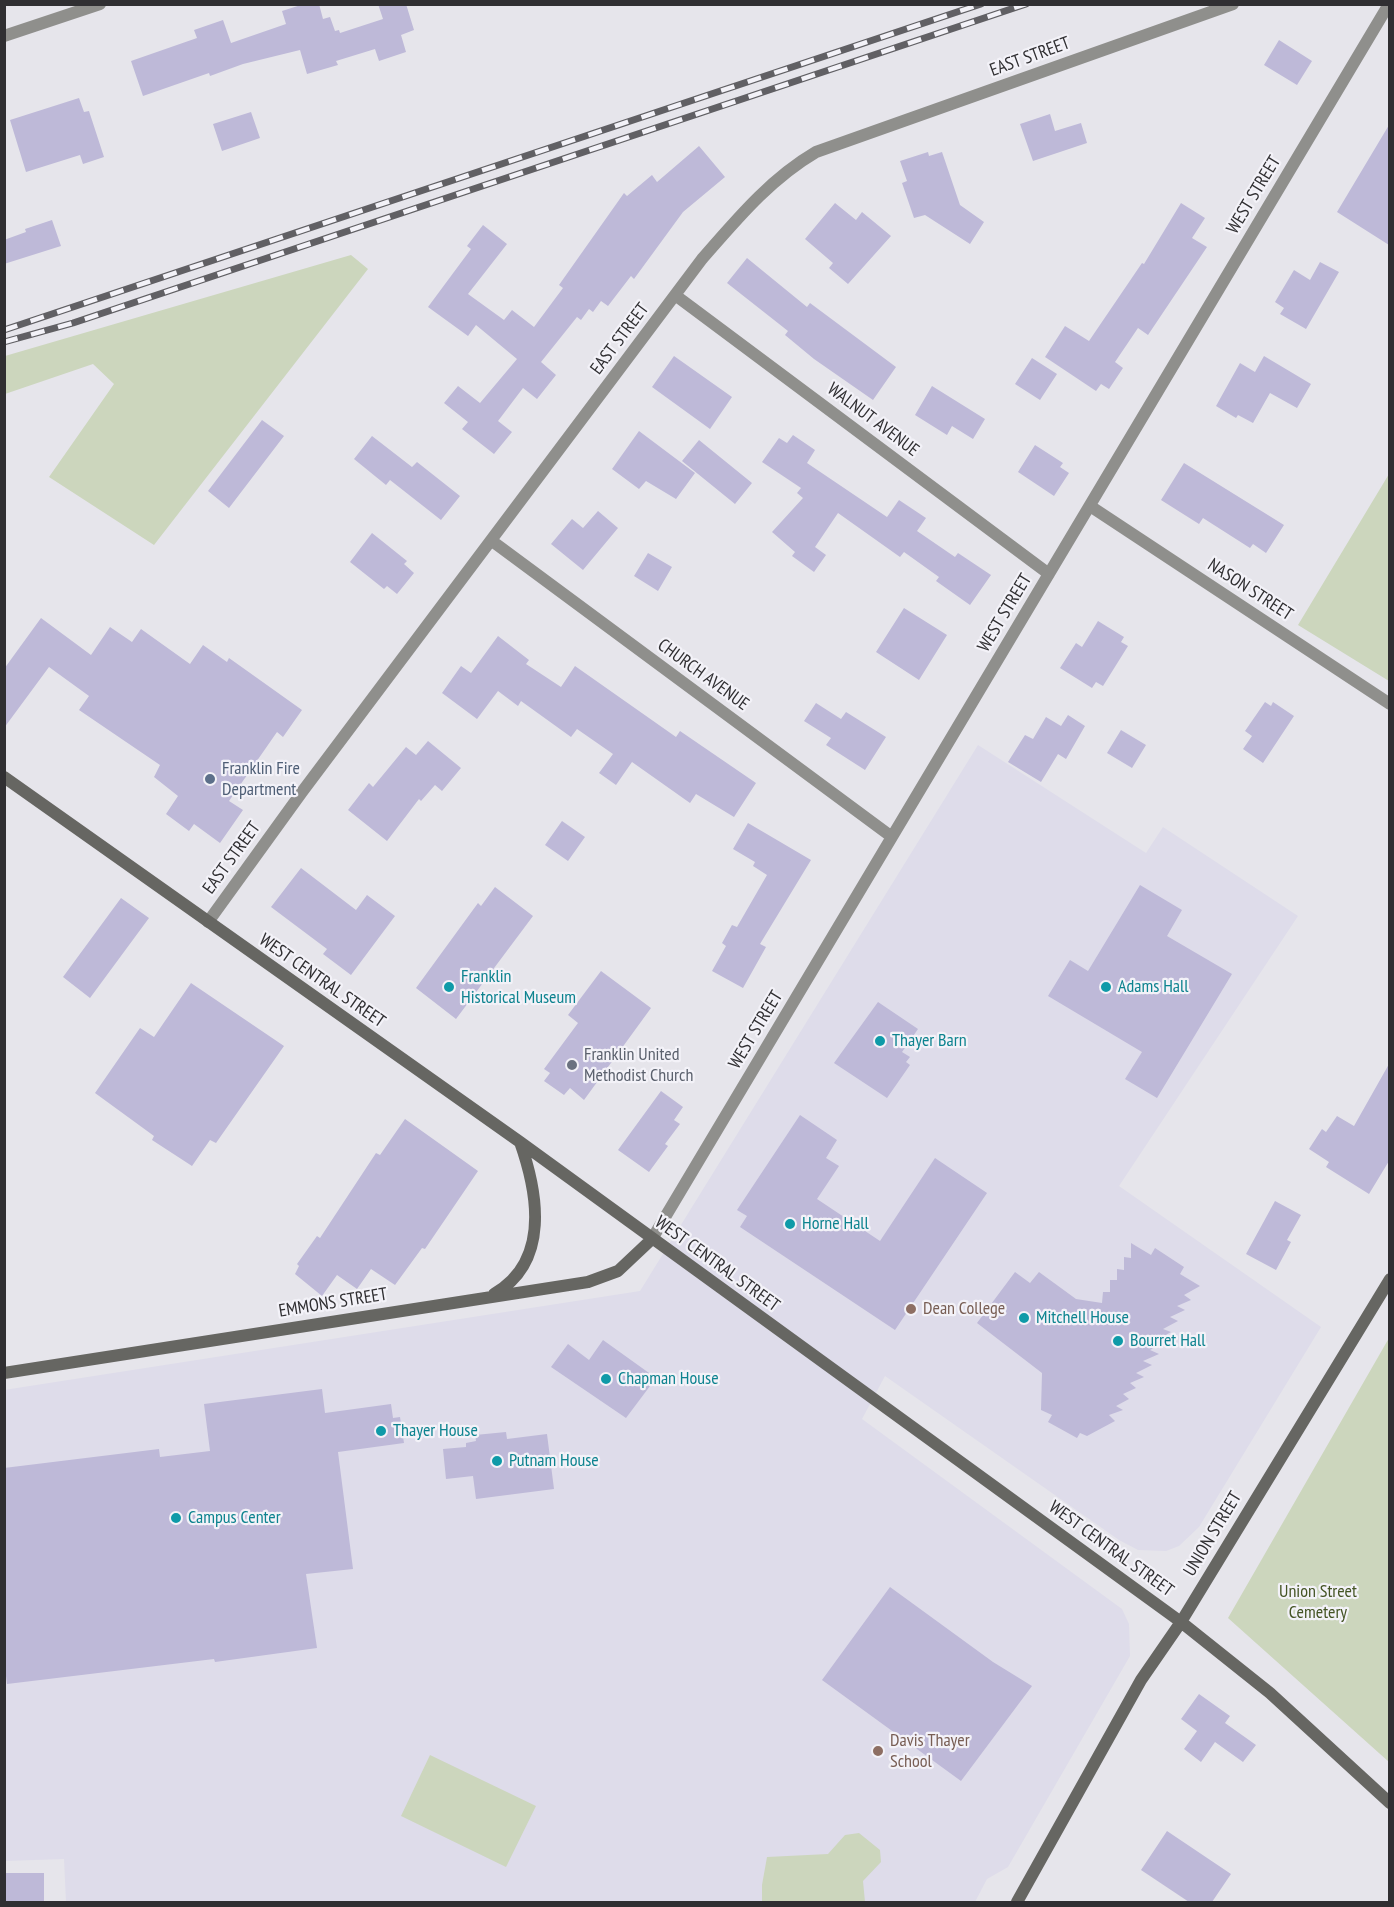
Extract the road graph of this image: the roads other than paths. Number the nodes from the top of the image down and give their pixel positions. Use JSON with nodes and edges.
{"nodes":[{"id":1,"x":100,"y":4,"type":"edge"},
{"id":2,"x":1233,"y":4,"type":"edge"},
{"id":3,"x":1389,"y":4,"type":"edge"},
{"id":4,"x":4,"y":36,"type":"edge"},
{"id":5,"x":675,"y":295,"type":"junction"},
{"id":6,"x":1090,"y":506,"type":"junction"},
{"id":7,"x":492,"y":541,"type":"junction"},
{"id":8,"x":1049,"y":574,"type":"junction"},
{"id":9,"x":1389,"y":704,"type":"edge"},
{"id":10,"x":4,"y":777,"type":"edge"},
{"id":11,"x":892,"y":837,"type":"junction"},
{"id":12,"x":208,"y":922,"type":"junction"},
{"id":13,"x":520,"y":1142,"type":"junction"},
{"id":14,"x":652,"y":1239,"type":"junction"},
{"id":15,"x":1389,"y":1279,"type":"edge"},
{"id":16,"x":489,"y":1298,"type":"junction"},
{"id":17,"x":4,"y":1373,"type":"edge"},
{"id":18,"x":1181,"y":1622,"type":"junction"},
{"id":19,"x":1389,"y":1803,"type":"edge"},
{"id":20,"x":1017,"y":1902,"type":"edge"}],
"edges":[{"from":1,"to":4,"type":"street"},
{"from":2,"to":5,"type":"street","name":"EAST STREET"},
{"from":3,"to":6,"type":"street","name":"WEST STREET"},
{"from":5,"to":7,"type":"street","name":"EAST STREET"},
{"from":5,"to":8,"type":"street","name":"WALNUT AVENUE"},
{"from":6,"to":8,"type":"street","name":"WEST STREET"},
{"from":6,"to":9,"type":"street","name":"NASON STREET"},
{"from":7,"to":11,"type":"street","name":"CHURCH AVENUE"},
{"from":7,"to":12,"type":"street","name":"EAST STREET"},
{"from":8,"to":11,"type":"street","name":"WEST STREET"},
{"from":10,"to":12,"type":"main road","name":"WEST CENTRAL STREET"},
{"from":11,"to":14,"type":"street","name":"WEST STREET"},
{"from":12,"to":13,"type":"main road","name":"WEST CENTRAL STREET"},
{"from":13,"to":14,"type":"main road","name":"WEST CENTRAL STREET"},
{"from":13,"to":16,"type":"main road"},
{"from":14,"to":16,"type":"main road","name":"EMMONS STREET"},
{"from":14,"to":18,"type":"main road","name":"WEST CENTRAL STREET"},
{"from":15,"to":18,"type":"main road","name":"UNION STREET"},
{"from":16,"to":17,"type":"main road","name":"EMMONS STREET"},
{"from":18,"to":19,"type":"main road","name":"WEST CENTRAL STREET"},
{"from":18,"to":20,"type":"main road","name":"UNION STREET"}]}
